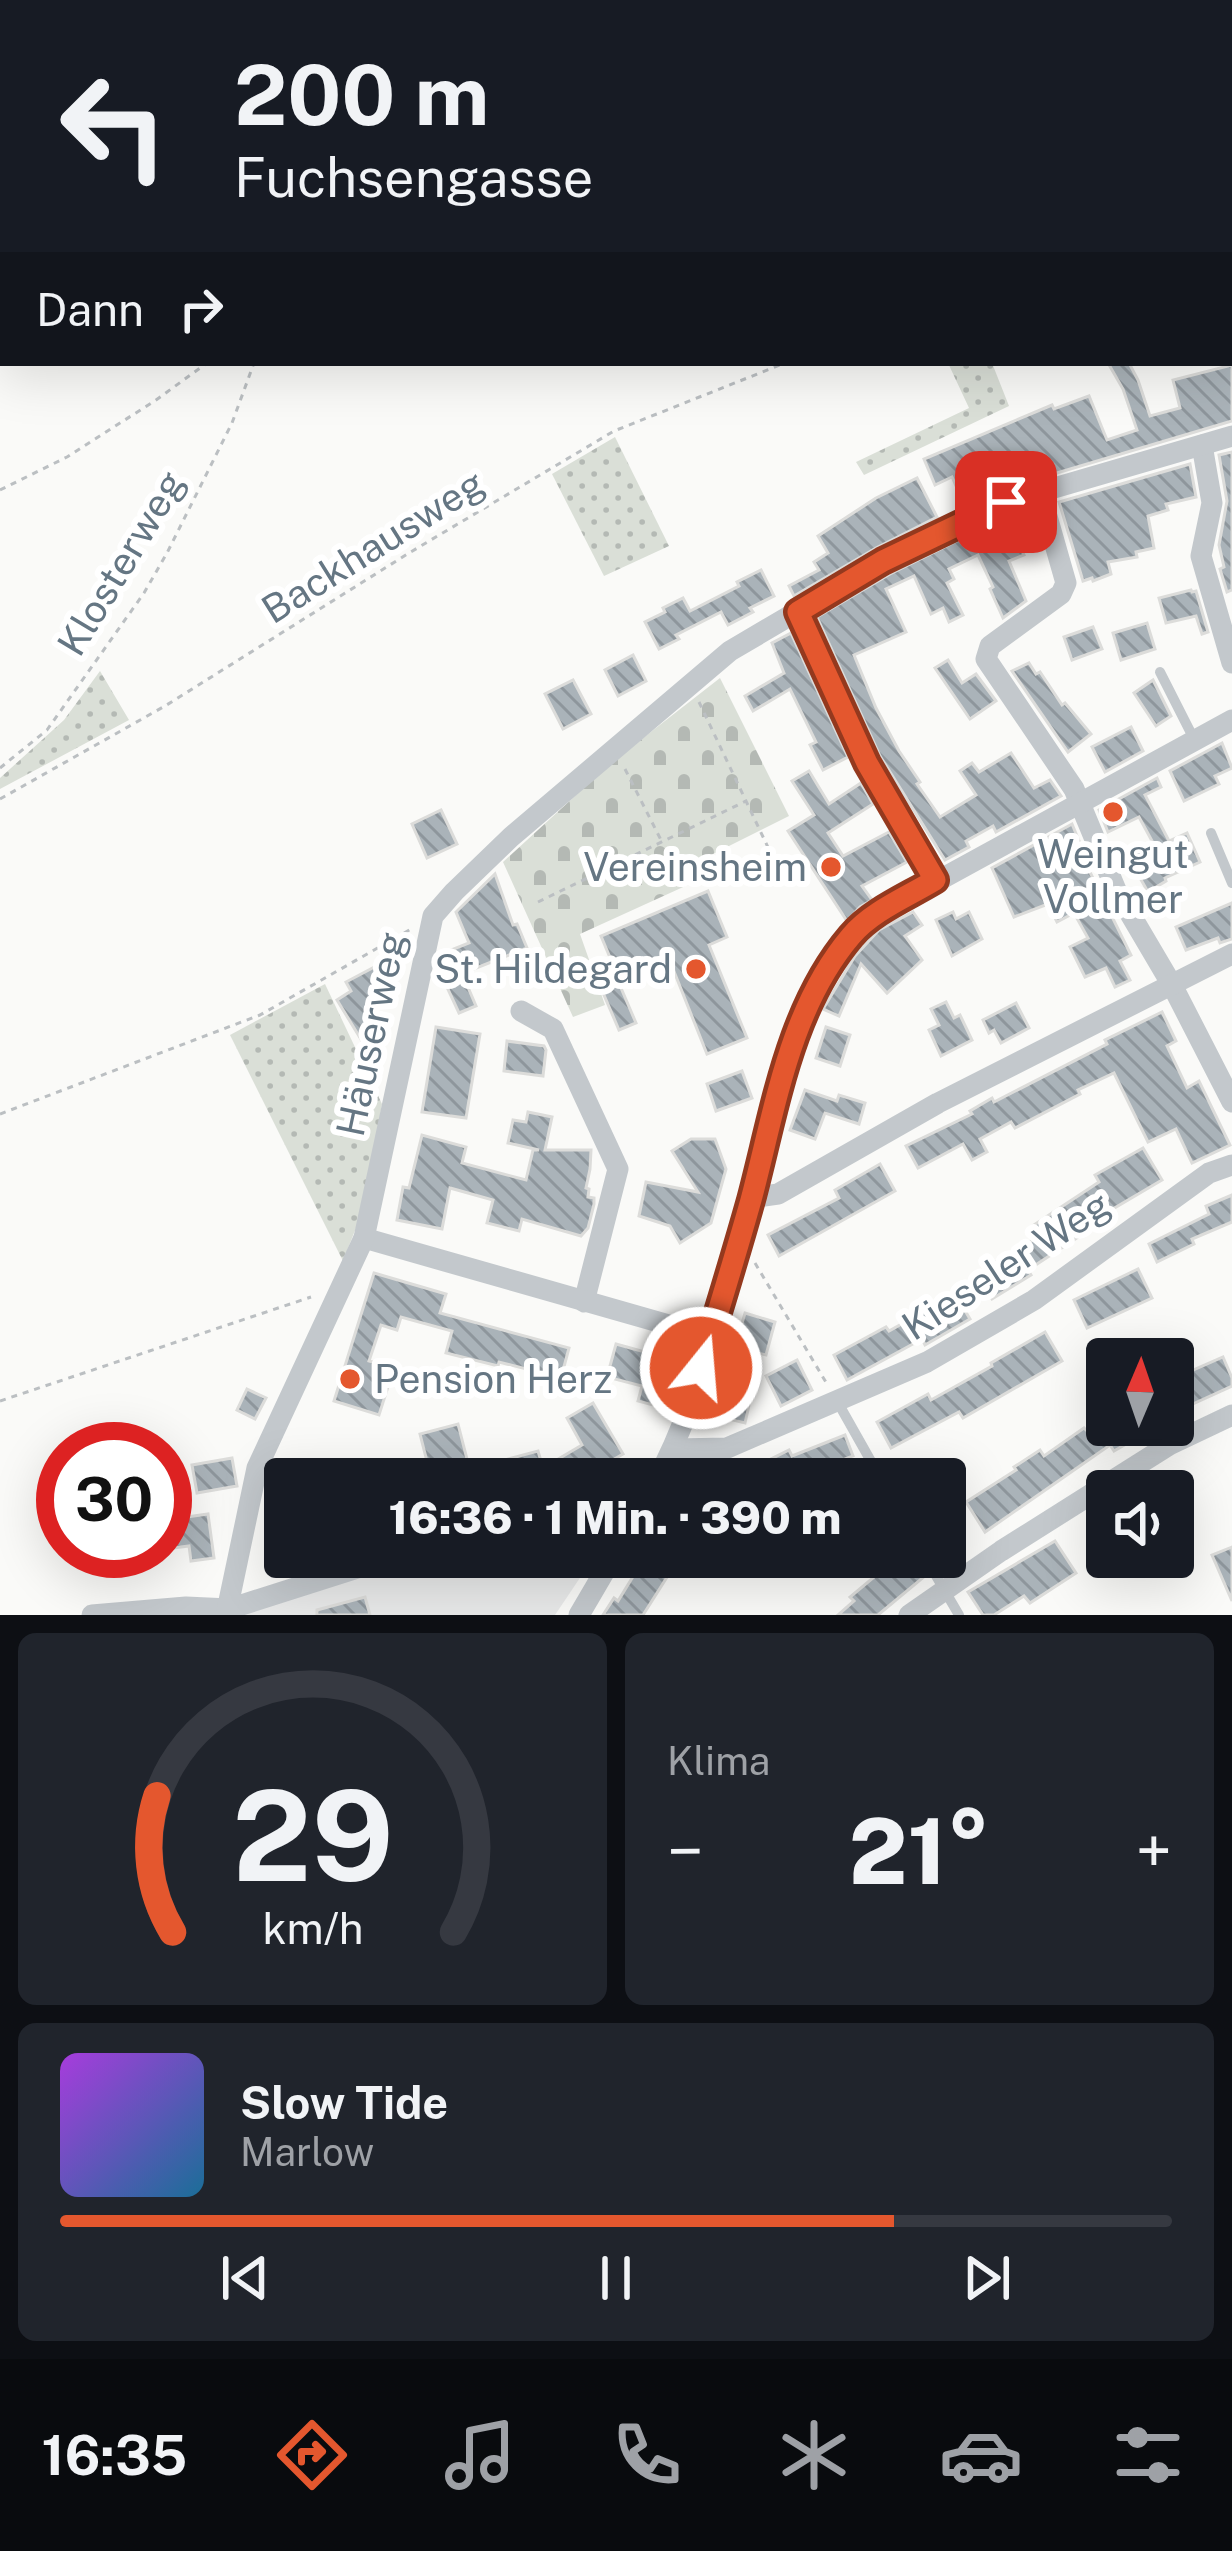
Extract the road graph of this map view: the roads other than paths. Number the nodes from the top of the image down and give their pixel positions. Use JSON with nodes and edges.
{"nodes":[{"id":1,"x":1232,"y":436,"type":"edge"},
{"id":2,"x":1202,"y":445,"type":"junction"},
{"id":3,"x":1040,"y":492,"type":"junction"},
{"id":4,"x":798,"y":612,"type":"junction"},
{"id":5,"x":1232,"y":663,"type":"edge"},
{"id":6,"x":1160,"y":672,"type":"dead end"},
{"id":7,"x":1232,"y":720,"type":"edge"},
{"id":8,"x":1194,"y":740,"type":"junction"},
{"id":9,"x":1080,"y":804,"type":"junction"},
{"id":10,"x":1211,"y":833,"type":"dead end"},
{"id":11,"x":935,"y":880,"type":"junction"},
{"id":12,"x":1232,"y":883,"type":"edge"},
{"id":13,"x":1232,"y":954,"type":"edge"},
{"id":14,"x":1172,"y":985,"type":"junction"},
{"id":15,"x":521,"y":1011,"type":"dead end"},
{"id":16,"x":1232,"y":1102,"type":"edge"},
{"id":17,"x":1232,"y":1165,"type":"edge"},
{"id":18,"x":751,"y":1198,"type":"junction"},
{"id":19,"x":364,"y":1238,"type":"junction"},
{"id":20,"x":584,"y":1302,"type":"junction"},
{"id":21,"x":711,"y":1337,"type":"junction"},
{"id":22,"x":837,"y":1401,"type":"junction"},
{"id":23,"x":1232,"y":1414,"type":"edge"},
{"id":24,"x":674,"y":1449,"type":"junction"},
{"id":25,"x":669,"y":1458,"type":"edge"},
{"id":26,"x":869,"y":1458,"type":"edge"},
{"id":27,"x":329,"y":1578,"type":"edge"},
{"id":28,"x":600,"y":1578,"type":"edge"},
{"id":29,"x":937,"y":1578,"type":"edge"},
{"id":30,"x":943,"y":1588,"type":"junction"},
{"id":31,"x":228,"y":1612,"type":"edge"},
{"id":32,"x":92,"y":1615,"type":"edge"},
{"id":33,"x":578,"y":1615,"type":"edge"},
{"id":34,"x":909,"y":1615,"type":"edge"},
{"id":35,"x":959,"y":1615,"type":"edge"}],
"edges":[{"from":1,"to":2,"type":"street","name":"Häuserweg"},
{"from":2,"to":3,"type":"street","name":"Häuserweg"},
{"from":2,"to":5,"type":"street"},
{"from":3,"to":4,"type":"street","name":"Häuserweg"},
{"from":3,"to":9,"type":"street"},
{"from":4,"to":11,"type":"street"},
{"from":4,"to":19,"type":"street","name":"Häuserweg"},
{"from":6,"to":8,"type":"lane"},
{"from":7,"to":8,"type":"street"},
{"from":8,"to":9,"type":"street"},
{"from":9,"to":11,"type":"street"},
{"from":9,"to":14,"type":"street"},
{"from":10,"to":12,"type":"lane"},
{"from":11,"to":18,"type":"street"},
{"from":13,"to":14,"type":"street"},
{"from":14,"to":16,"type":"street"},
{"from":14,"to":18,"type":"street"},
{"from":15,"to":20,"type":"street"},
{"from":17,"to":22,"type":"street","name":"Kieseler Weg"},
{"from":18,"to":21,"type":"street"},
{"from":19,"to":20,"type":"street"},
{"from":19,"to":31,"type":"street","name":"Häuserweg"},
{"from":20,"to":21,"type":"street"},
{"from":21,"to":24,"type":"street"},
{"from":22,"to":24,"type":"street","name":"Kieseler Weg"},
{"from":22,"to":26,"type":"lane"},
{"from":23,"to":30,"type":"street"},
{"from":24,"to":25,"type":"street"},
{"from":27,"to":31,"type":"street"},
{"from":28,"to":33,"type":"street"},
{"from":29,"to":30,"type":"lane"},
{"from":30,"to":34,"type":"street"},
{"from":30,"to":35,"type":"lane"},
{"from":31,"to":32,"type":"street"}]}
